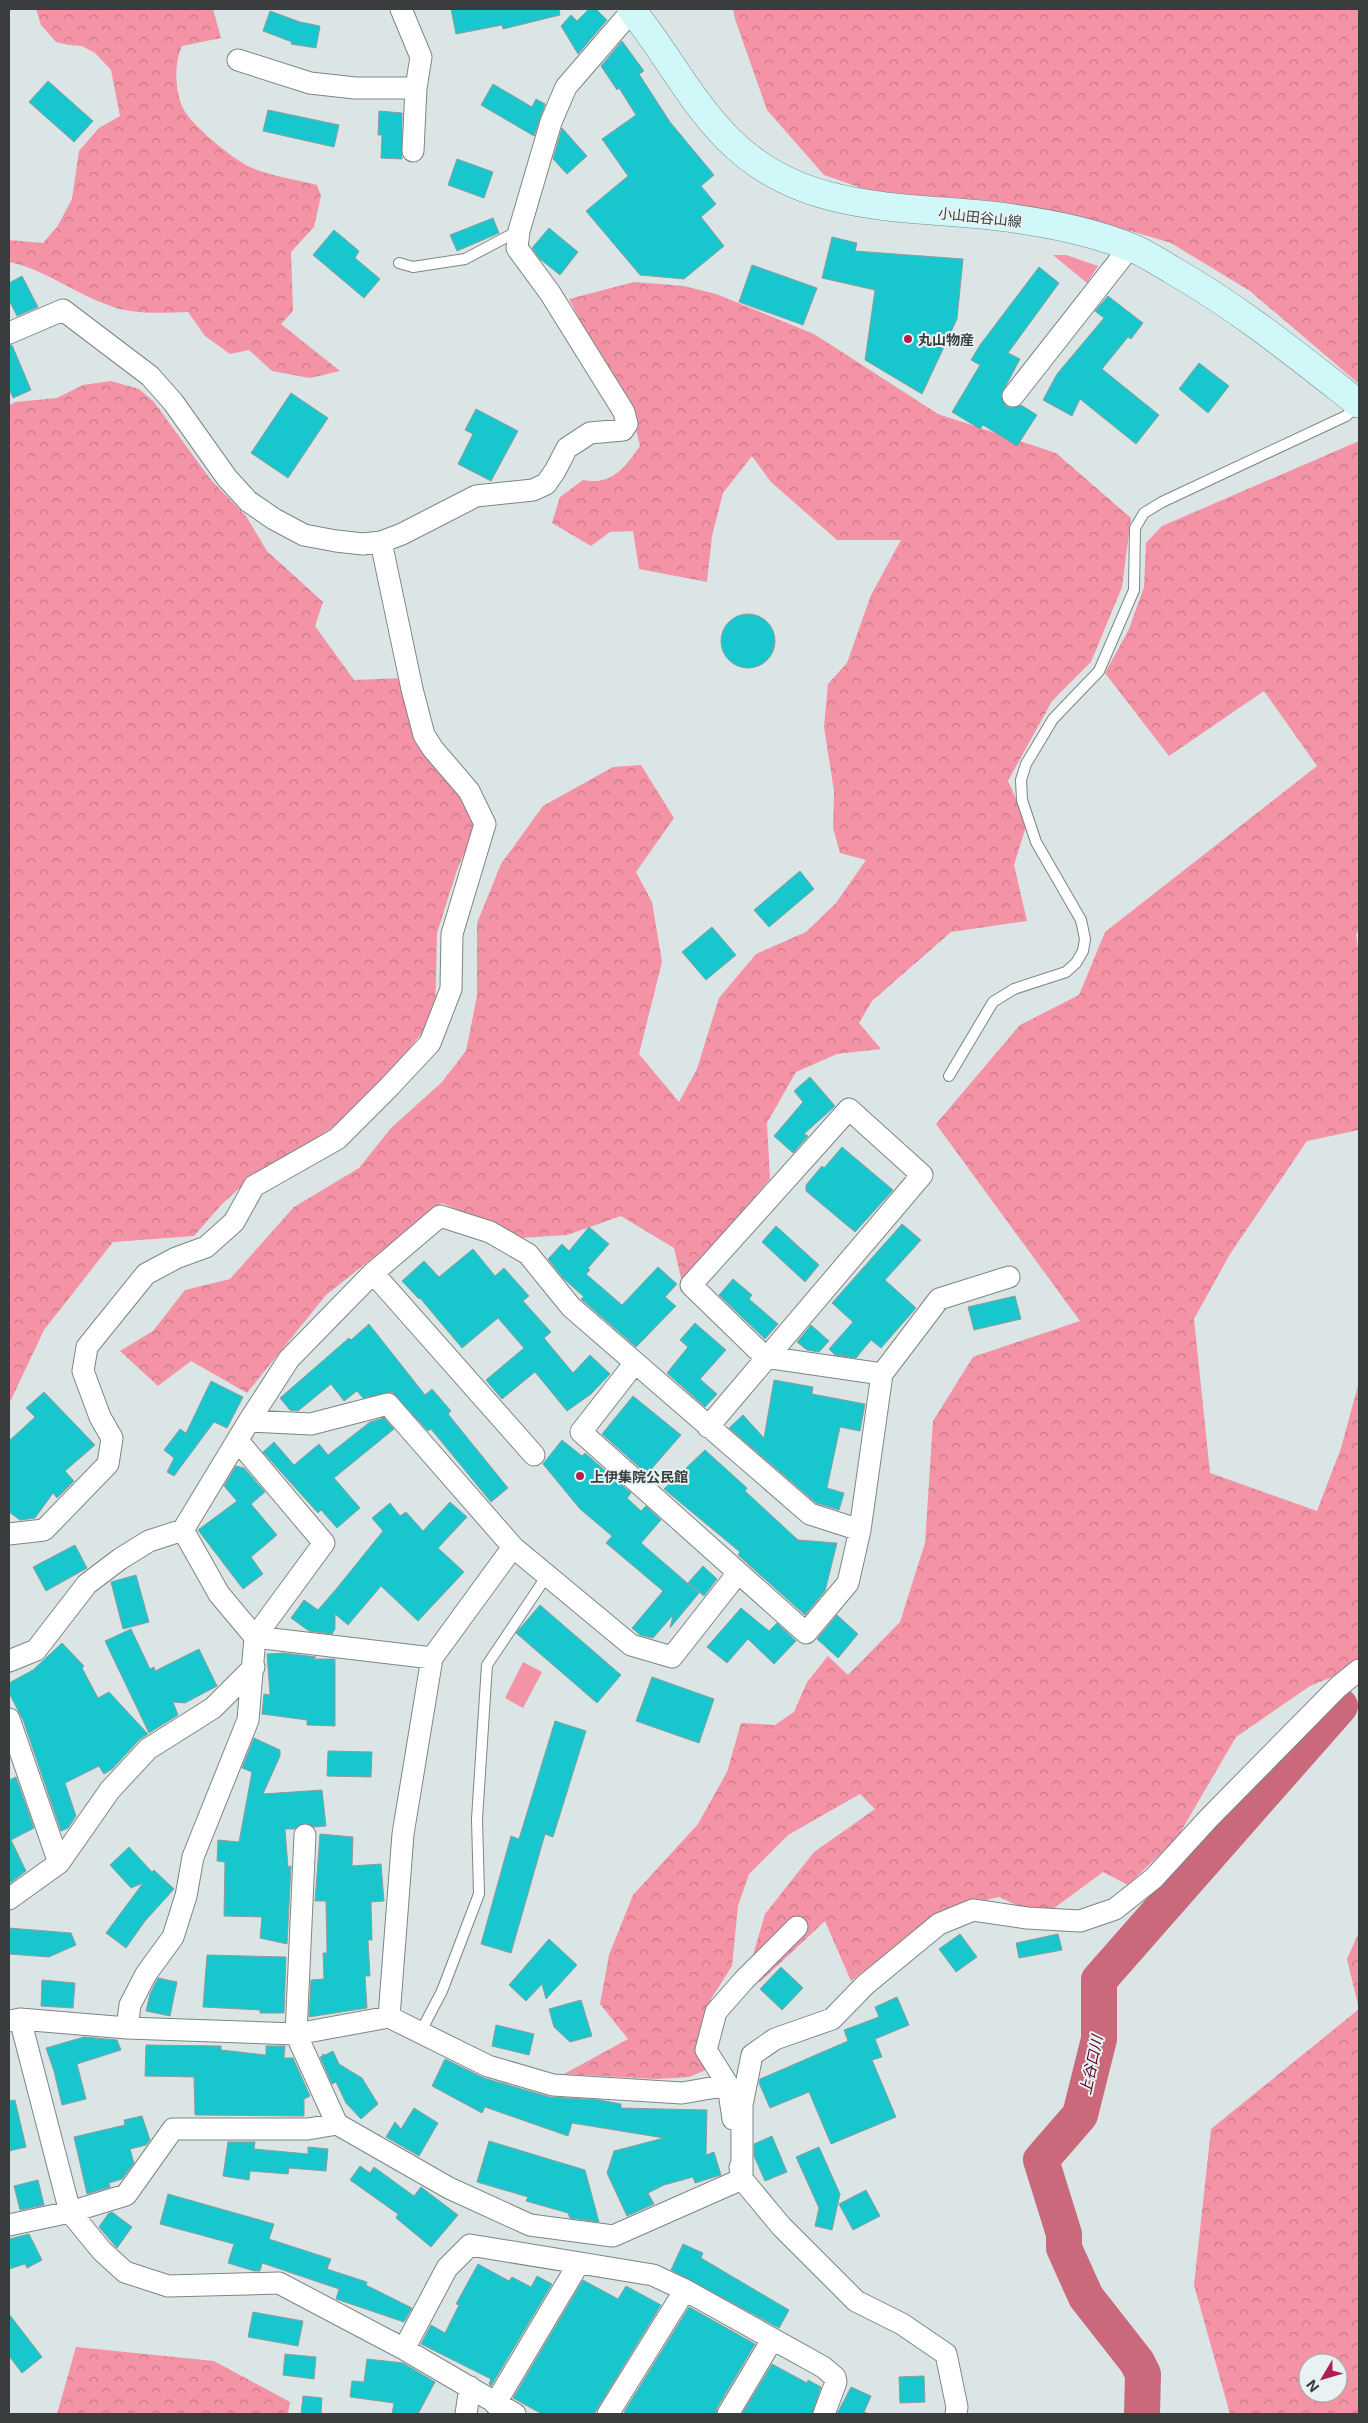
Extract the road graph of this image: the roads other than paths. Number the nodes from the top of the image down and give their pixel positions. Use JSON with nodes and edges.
{"nodes":[{"id":1,"x":401,"y":9,"type":"edge"},
{"id":2,"x":633,"y":10,"type":"edge"},
{"id":3,"x":238,"y":60,"type":"dead end"},
{"id":4,"x":416,"y":88,"type":"junction"},
{"id":5,"x":413,"y":151,"type":"dead end"},
{"id":6,"x":519,"y":231,"type":"junction"},
{"id":7,"x":1130,"y":247,"type":"junction"},
{"id":8,"x":399,"y":263,"type":"dead end"},
{"id":9,"x":9,"y":333,"type":"edge"},
{"id":10,"x":1013,"y":396,"type":"dead end"},
{"id":11,"x":1359,"y":404,"type":"edge"},
{"id":12,"x":381,"y":542,"type":"junction"},
{"id":13,"x":949,"y":1076,"type":"dead end"},
{"id":14,"x":373,"y":1273,"type":"junction"},
{"id":15,"x":1009,"y":1277,"type":"dead end"},
{"id":16,"x":765,"y":1357,"type":"junction"},
{"id":17,"x":634,"y":1364,"type":"junction"},
{"id":18,"x":882,"y":1374,"type":"junction"},
{"id":19,"x":249,"y":1421,"type":"junction"},
{"id":20,"x":708,"y":1426,"type":"junction"},
{"id":21,"x":238,"y":1441,"type":"junction"},
{"id":22,"x":534,"y":1455,"type":"dead end"},
{"id":23,"x":184,"y":1530,"type":"junction"},
{"id":24,"x":860,"y":1530,"type":"junction"},
{"id":25,"x":9,"y":1534,"type":"edge"},
{"id":26,"x":513,"y":1548,"type":"junction"},
{"id":27,"x":738,"y":1573,"type":"junction"},
{"id":28,"x":546,"y":1577,"type":"junction"},
{"id":29,"x":255,"y":1637,"type":"junction"},
{"id":30,"x":432,"y":1658,"type":"junction"},
{"id":31,"x":9,"y":1661,"type":"edge"},
{"id":32,"x":254,"y":1667,"type":"junction"},
{"id":33,"x":1359,"y":1670,"type":"edge"},
{"id":34,"x":9,"y":1719,"type":"edge"},
{"id":35,"x":305,"y":1835,"type":"dead end"},
{"id":36,"x":59,"y":1863,"type":"junction"},
{"id":37,"x":9,"y":1899,"type":"edge"},
{"id":38,"x":797,"y":1927,"type":"dead end"},
{"id":39,"x":389,"y":2018,"type":"junction"},
{"id":40,"x":14,"y":2020,"type":"edge"},
{"id":41,"x":127,"y":2028,"type":"junction"},
{"id":42,"x":420,"y":2033,"type":"junction"},
{"id":43,"x":296,"y":2034,"type":"junction"},
{"id":44,"x":728,"y":2085,"type":"junction"},
{"id":45,"x":336,"y":2124,"type":"junction"},
{"id":46,"x":742,"y":2179,"type":"junction"},
{"id":47,"x":70,"y":2212,"type":"junction"},
{"id":48,"x":9,"y":2225,"type":"edge"},
{"id":49,"x":579,"y":2263,"type":"junction"},
{"id":50,"x":685,"y":2290,"type":"junction"},
{"id":51,"x":772,"y":2340,"type":"junction"},
{"id":52,"x":404,"y":2349,"type":"junction"},
{"id":53,"x":470,"y":2387,"type":"junction"},
{"id":54,"x":495,"y":2404,"type":"junction"},
{"id":55,"x":466,"y":2414,"type":"edge"},
{"id":56,"x":515,"y":2414,"type":"edge"},
{"id":57,"x":608,"y":2414,"type":"edge"},
{"id":58,"x":728,"y":2414,"type":"edge"},
{"id":59,"x":824,"y":2414,"type":"edge"},
{"id":60,"x":956,"y":2414,"type":"edge"}],
"edges":[{"from":1,"to":4,"type":"street"},
{"from":2,"to":6,"type":"street"},
{"from":2,"to":7,"type":"main road","name":"小山田谷山線"},
{"from":3,"to":4,"type":"street"},
{"from":4,"to":5,"type":"street"},
{"from":6,"to":8,"type":"lane"},
{"from":6,"to":12,"type":"street"},
{"from":7,"to":10,"type":"street"},
{"from":7,"to":11,"type":"main road","name":"小山田谷山線"},
{"from":9,"to":12,"type":"street"},
{"from":11,"to":13,"type":"lane"},
{"from":12,"to":25,"type":"street"},
{"from":14,"to":17,"type":"street"},
{"from":14,"to":19,"type":"street"},
{"from":14,"to":22,"type":"street"},
{"from":15,"to":18,"type":"street"},
{"from":16,"to":16,"type":"street"},
{"from":16,"to":18,"type":"street"},
{"from":16,"to":20,"type":"street"},
{"from":17,"to":20,"type":"street"},
{"from":17,"to":27,"type":"street"},
{"from":18,"to":24,"type":"street"},
{"from":19,"to":21,"type":"street"},
{"from":19,"to":26,"type":"street"},
{"from":20,"to":24,"type":"street"},
{"from":21,"to":23,"type":"street"},
{"from":21,"to":29,"type":"street"},
{"from":23,"to":29,"type":"street"},
{"from":23,"to":31,"type":"street"},
{"from":24,"to":27,"type":"street"},
{"from":26,"to":28,"type":"street"},
{"from":26,"to":30,"type":"street"},
{"from":27,"to":28,"type":"street"},
{"from":28,"to":42,"type":"lane"},
{"from":29,"to":30,"type":"street"},
{"from":29,"to":32,"type":"street"},
{"from":30,"to":39,"type":"street"},
{"from":32,"to":36,"type":"street"},
{"from":32,"to":41,"type":"street"},
{"from":33,"to":46,"type":"street"},
{"from":34,"to":36,"type":"street"},
{"from":35,"to":43,"type":"street"},
{"from":36,"to":37,"type":"street"},
{"from":38,"to":44,"type":"street"},
{"from":39,"to":42,"type":"street"},
{"from":39,"to":43,"type":"street"},
{"from":40,"to":41,"type":"street"},
{"from":40,"to":47,"type":"street"},
{"from":41,"to":43,"type":"street"},
{"from":42,"to":44,"type":"street"},
{"from":43,"to":45,"type":"street"},
{"from":44,"to":46,"type":"street"},
{"from":45,"to":46,"type":"street"},
{"from":45,"to":47,"type":"street"},
{"from":46,"to":60,"type":"street"},
{"from":47,"to":48,"type":"street"},
{"from":47,"to":52,"type":"street"},
{"from":49,"to":50,"type":"street"},
{"from":49,"to":52,"type":"street"},
{"from":49,"to":54,"type":"street"},
{"from":50,"to":51,"type":"street"},
{"from":50,"to":57,"type":"street"},
{"from":51,"to":58,"type":"street"},
{"from":51,"to":59,"type":"street"},
{"from":52,"to":53,"type":"street"},
{"from":53,"to":54,"type":"street"},
{"from":53,"to":55,"type":"street"},
{"from":54,"to":56,"type":"street"}]}
